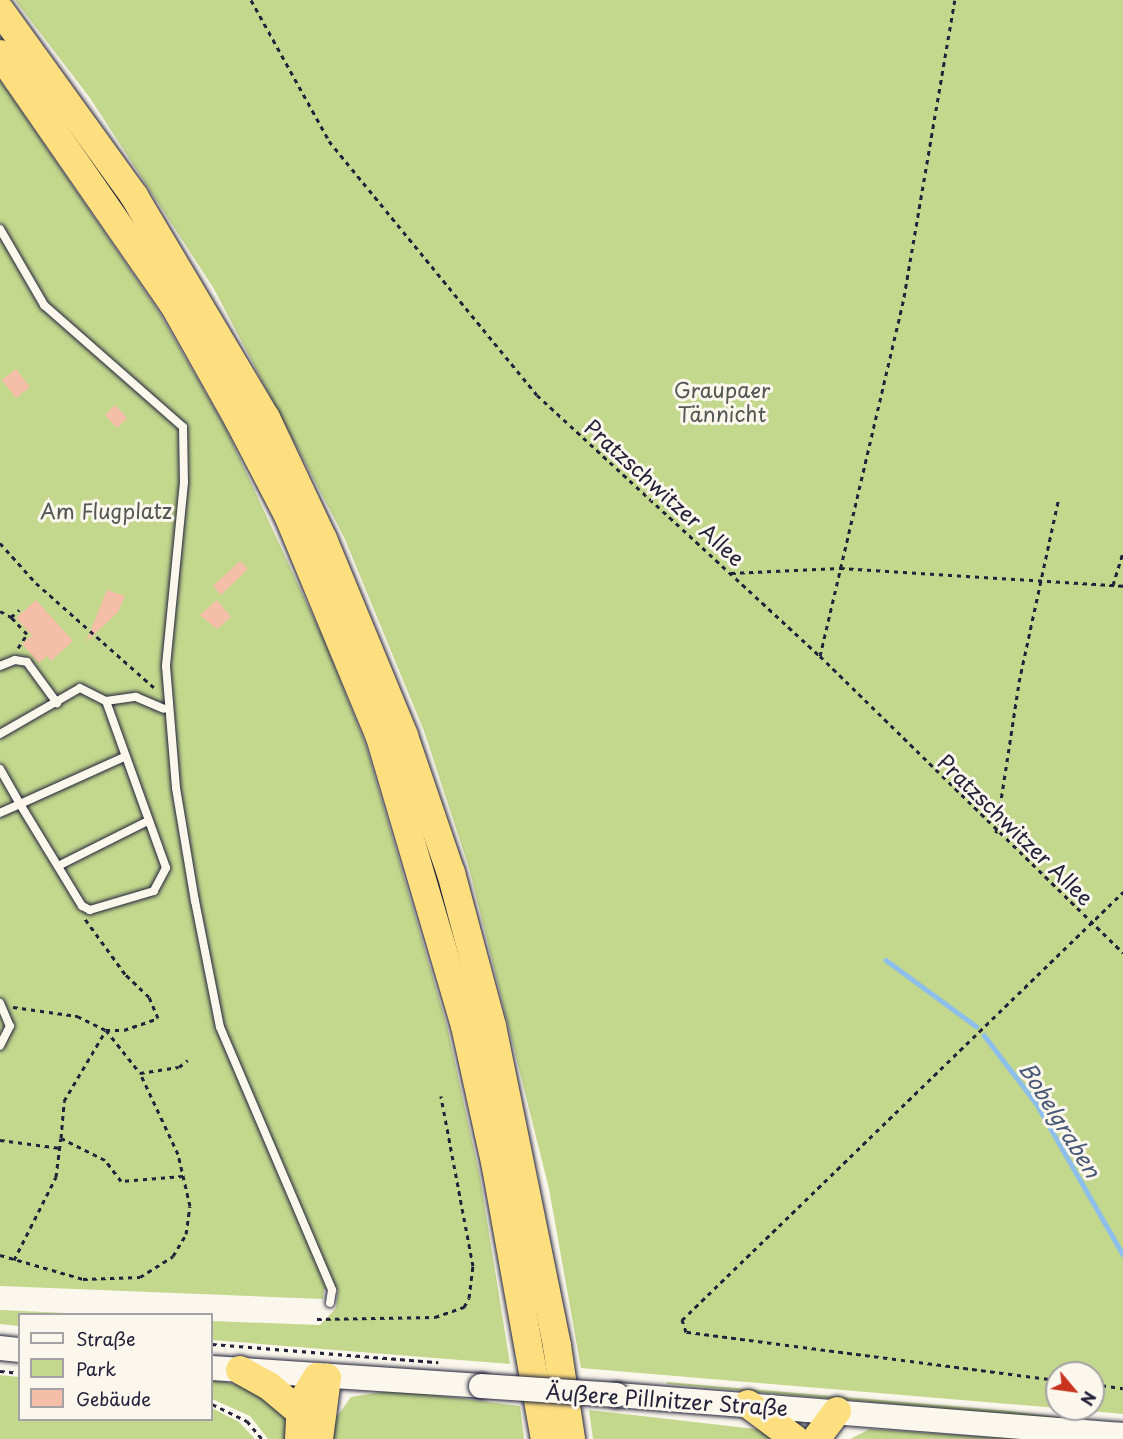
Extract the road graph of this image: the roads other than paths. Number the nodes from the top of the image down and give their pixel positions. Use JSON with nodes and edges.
{"nodes":[{"id":1,"x":0,"y":9,"type":"edge"},
{"id":2,"x":0,"y":54,"type":"edge"},
{"id":3,"x":0,"y":229,"type":"edge"},
{"id":4,"x":0,"y":666,"type":"edge"},
{"id":5,"x":106,"y":701,"type":"junction"},
{"id":6,"x":57,"y":703,"type":"junction"},
{"id":7,"x":164,"y":709,"type":"dead end"},
{"id":8,"x":0,"y":734,"type":"edge"},
{"id":9,"x":124,"y":757,"type":"junction"},
{"id":10,"x":0,"y":769,"type":"edge"},
{"id":11,"x":20,"y":804,"type":"junction"},
{"id":12,"x":0,"y":813,"type":"edge"},
{"id":13,"x":146,"y":822,"type":"junction"},
{"id":14,"x":60,"y":865,"type":"junction"},
{"id":15,"x":1,"y":1006,"type":"edge"},
{"id":16,"x":0,"y":1046,"type":"edge"},
{"id":17,"x":330,"y":1303,"type":"dead end"},
{"id":18,"x":0,"y":1348,"type":"edge"},
{"id":19,"x":18,"y":1350,"type":"edge"},
{"id":20,"x":213,"y":1368,"type":"edge"},
{"id":21,"x":240,"y":1370,"type":"junction"},
{"id":22,"x":322,"y":1377,"type":"junction"},
{"id":23,"x":748,"y":1404,"type":"junction"},
{"id":24,"x":836,"y":1425,"type":"edge"},
{"id":25,"x":299,"y":1426,"type":"edge"},
{"id":26,"x":1123,"y":1435,"type":"edge"},
{"id":27,"x":319,"y":1439,"type":"edge"},
{"id":28,"x":545,"y":1439,"type":"edge"},
{"id":29,"x":571,"y":1439,"type":"edge"},
{"id":30,"x":795,"y":1439,"type":"edge"},
{"id":31,"x":816,"y":1439,"type":"edge"}],
"edges":[{"from":1,"to":29,"type":"highway"},
{"from":2,"to":28,"type":"highway"},
{"from":3,"to":17,"type":"lane"},
{"from":4,"to":6,"type":"lane"},
{"from":5,"to":6,"type":"lane"},
{"from":5,"to":7,"type":"lane"},
{"from":5,"to":9,"type":"lane"},
{"from":6,"to":8,"type":"lane"},
{"from":9,"to":11,"type":"lane"},
{"from":9,"to":13,"type":"lane"},
{"from":10,"to":11,"type":"lane"},
{"from":11,"to":12,"type":"lane"},
{"from":11,"to":14,"type":"lane"},
{"from":13,"to":14,"type":"lane"},
{"from":13,"to":14,"type":"lane"},
{"from":15,"to":16,"type":"lane"},
{"from":18,"to":19,"type":"main road"},
{"from":20,"to":21,"type":"main road","name":"Äußere Pillnitzer Straße"},
{"from":21,"to":22,"type":"main road","name":"Äußere Pillnitzer Straße"},
{"from":21,"to":25,"type":"highway"},
{"from":22,"to":23,"type":"main road","name":"Äußere Pillnitzer Straße","bridge":true},
{"from":22,"to":25,"type":"highway"},
{"from":22,"to":27,"type":"highway"},
{"from":23,"to":24,"type":"main road","name":"Äußere Pillnitzer Straße"},
{"from":23,"to":30,"type":"highway"},
{"from":24,"to":26,"type":"main road","name":"Äußere Pillnitzer Straße"},
{"from":24,"to":31,"type":"highway"}]}
